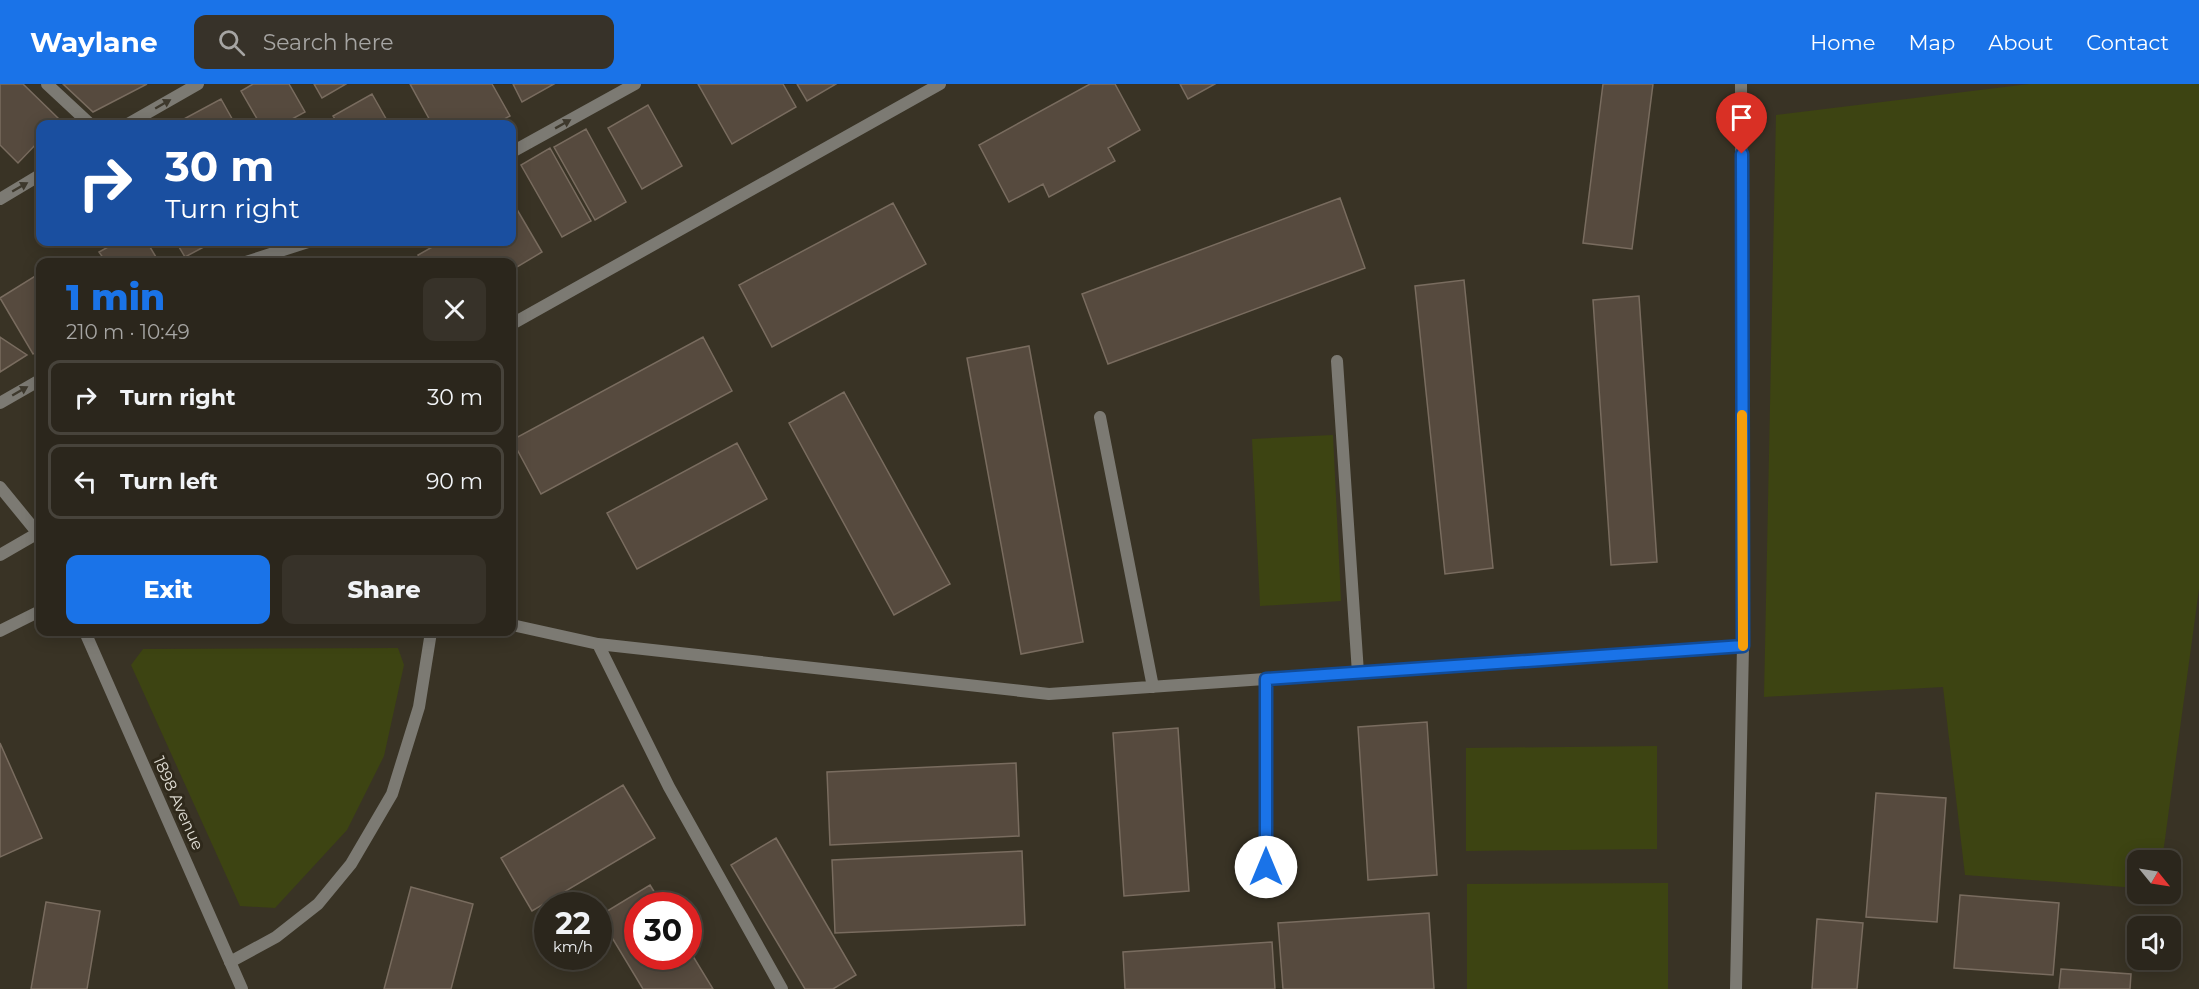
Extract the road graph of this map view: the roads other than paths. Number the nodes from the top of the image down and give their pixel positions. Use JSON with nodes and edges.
{"nodes":[{"id":1,"x":47,"y":84,"type":"edge"},
{"id":2,"x":198,"y":84,"type":"edge"},
{"id":3,"x":635,"y":84,"type":"edge"},
{"id":4,"x":940,"y":84,"type":"edge"},
{"id":5,"x":1741,"y":84,"type":"edge"},
{"id":6,"x":86,"y":120,"type":"edge"},
{"id":7,"x":135,"y":120,"type":"edge"},
{"id":8,"x":516,"y":150,"type":"edge"},
{"id":9,"x":36,"y":177,"type":"edge"},
{"id":10,"x":0,"y":199,"type":"edge"},
{"id":11,"x":296,"y":246,"type":"edge"},
{"id":12,"x":258,"y":258,"type":"edge"},
{"id":13,"x":516,"y":322,"type":"edge"},
{"id":14,"x":1337,"y":361,"type":"dead end"},
{"id":15,"x":36,"y":382,"type":"edge"},
{"id":16,"x":0,"y":403,"type":"edge"},
{"id":17,"x":1100,"y":417,"type":"dead end"},
{"id":18,"x":0,"y":487,"type":"edge"},
{"id":19,"x":36,"y":530,"type":"edge"},
{"id":20,"x":36,"y":536,"type":"edge"},
{"id":21,"x":0,"y":555,"type":"edge"},
{"id":22,"x":36,"y":613,"type":"edge"},
{"id":23,"x":516,"y":626,"type":"edge"},
{"id":24,"x":0,"y":631,"type":"edge"},
{"id":25,"x":87,"y":636,"type":"edge"},
{"id":26,"x":430,"y":636,"type":"edge"},
{"id":27,"x":598,"y":644,"type":"junction"},
{"id":28,"x":1743,"y":646,"type":"junction"},
{"id":29,"x":1358,"y":673,"type":"junction"},
{"id":30,"x":1266,"y":679,"type":"junction"},
{"id":31,"x":1153,"y":687,"type":"junction"},
{"id":32,"x":1266,"y":891,"type":"dead end"},
{"id":33,"x":230,"y":962,"type":"junction"},
{"id":34,"x":242,"y":989,"type":"edge"},
{"id":35,"x":782,"y":989,"type":"edge"},
{"id":36,"x":1736,"y":989,"type":"edge"}],
"edges":[{"from":1,"to":6,"type":"street"},
{"from":7,"to":2,"type":"street","one_way":true},
{"from":8,"to":3,"type":"street","one_way":true},
{"from":4,"to":13,"type":"street"},
{"from":5,"to":28,"type":"street"},
{"from":10,"to":9,"type":"street","one_way":true},
{"from":11,"to":12,"type":"street"},
{"from":14,"to":29,"type":"street"},
{"from":16,"to":15,"type":"street","one_way":true},
{"from":17,"to":31,"type":"street"},
{"from":18,"to":19,"type":"street"},
{"from":20,"to":21,"type":"street"},
{"from":22,"to":24,"type":"street"},
{"from":23,"to":27,"type":"street"},
{"from":25,"to":33,"type":"street","name":"1898 Avenue"},
{"from":26,"to":33,"type":"street"},
{"from":27,"to":31,"type":"street"},
{"from":27,"to":35,"type":"street"},
{"from":28,"to":29,"type":"street"},
{"from":28,"to":36,"type":"street"},
{"from":29,"to":30,"type":"street"},
{"from":30,"to":31,"type":"street"},
{"from":30,"to":32,"type":"street"},
{"from":33,"to":34,"type":"street","name":"1898 Avenue"}]}
